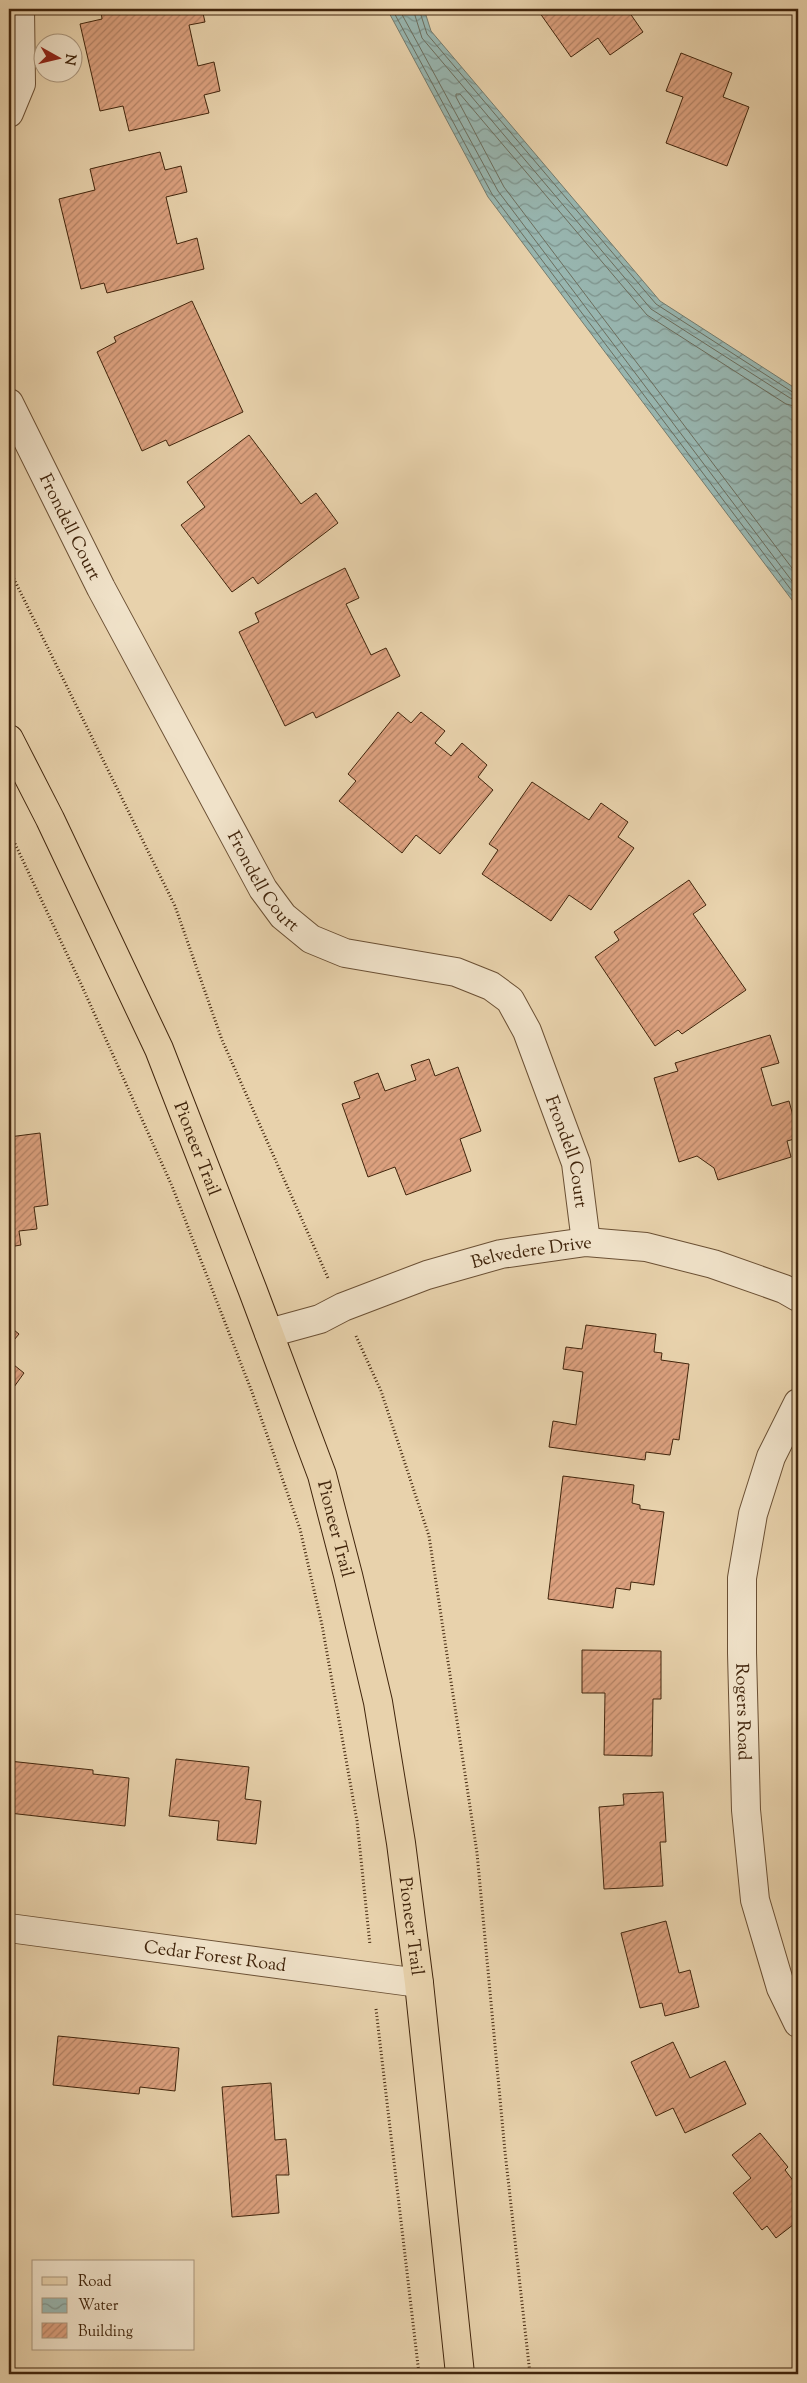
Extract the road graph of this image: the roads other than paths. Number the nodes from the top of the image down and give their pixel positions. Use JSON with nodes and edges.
{"nodes":[{"id":1,"x":20,"y":9,"type":"edge"},
{"id":2,"x":9,"y":114,"type":"edge"},
{"id":3,"x":9,"y":403,"type":"edge"},
{"id":4,"x":9,"y":739,"type":"edge"},
{"id":5,"x":586,"y":1242,"type":"junction"},
{"id":6,"x":798,"y":1297,"type":"edge"},
{"id":7,"x":269,"y":1334,"type":"junction"},
{"id":8,"x":798,"y":1404,"type":"edge"},
{"id":9,"x":9,"y":1928,"type":"edge"},
{"id":10,"x":419,"y":1983,"type":"junction"},
{"id":11,"x":798,"y":2023,"type":"edge"},
{"id":12,"x":460,"y":2374,"type":"edge"}],
"edges":[{"from":1,"to":2,"type":"street"},
{"from":3,"to":5,"type":"street","name":"Frondell Court"},
{"from":4,"to":7,"type":"main road","name":"Pioneer Trail"},
{"from":5,"to":6,"type":"street","name":"Belvedere Drive"},
{"from":5,"to":7,"type":"street","name":"Belvedere Drive"},
{"from":7,"to":10,"type":"main road","name":"Pioneer Trail"},
{"from":8,"to":11,"type":"street","name":"Rogers Road"},
{"from":9,"to":10,"type":"street","name":"Cedar Forest Road"},
{"from":10,"to":12,"type":"main road","name":"Pioneer Trail"}]}
